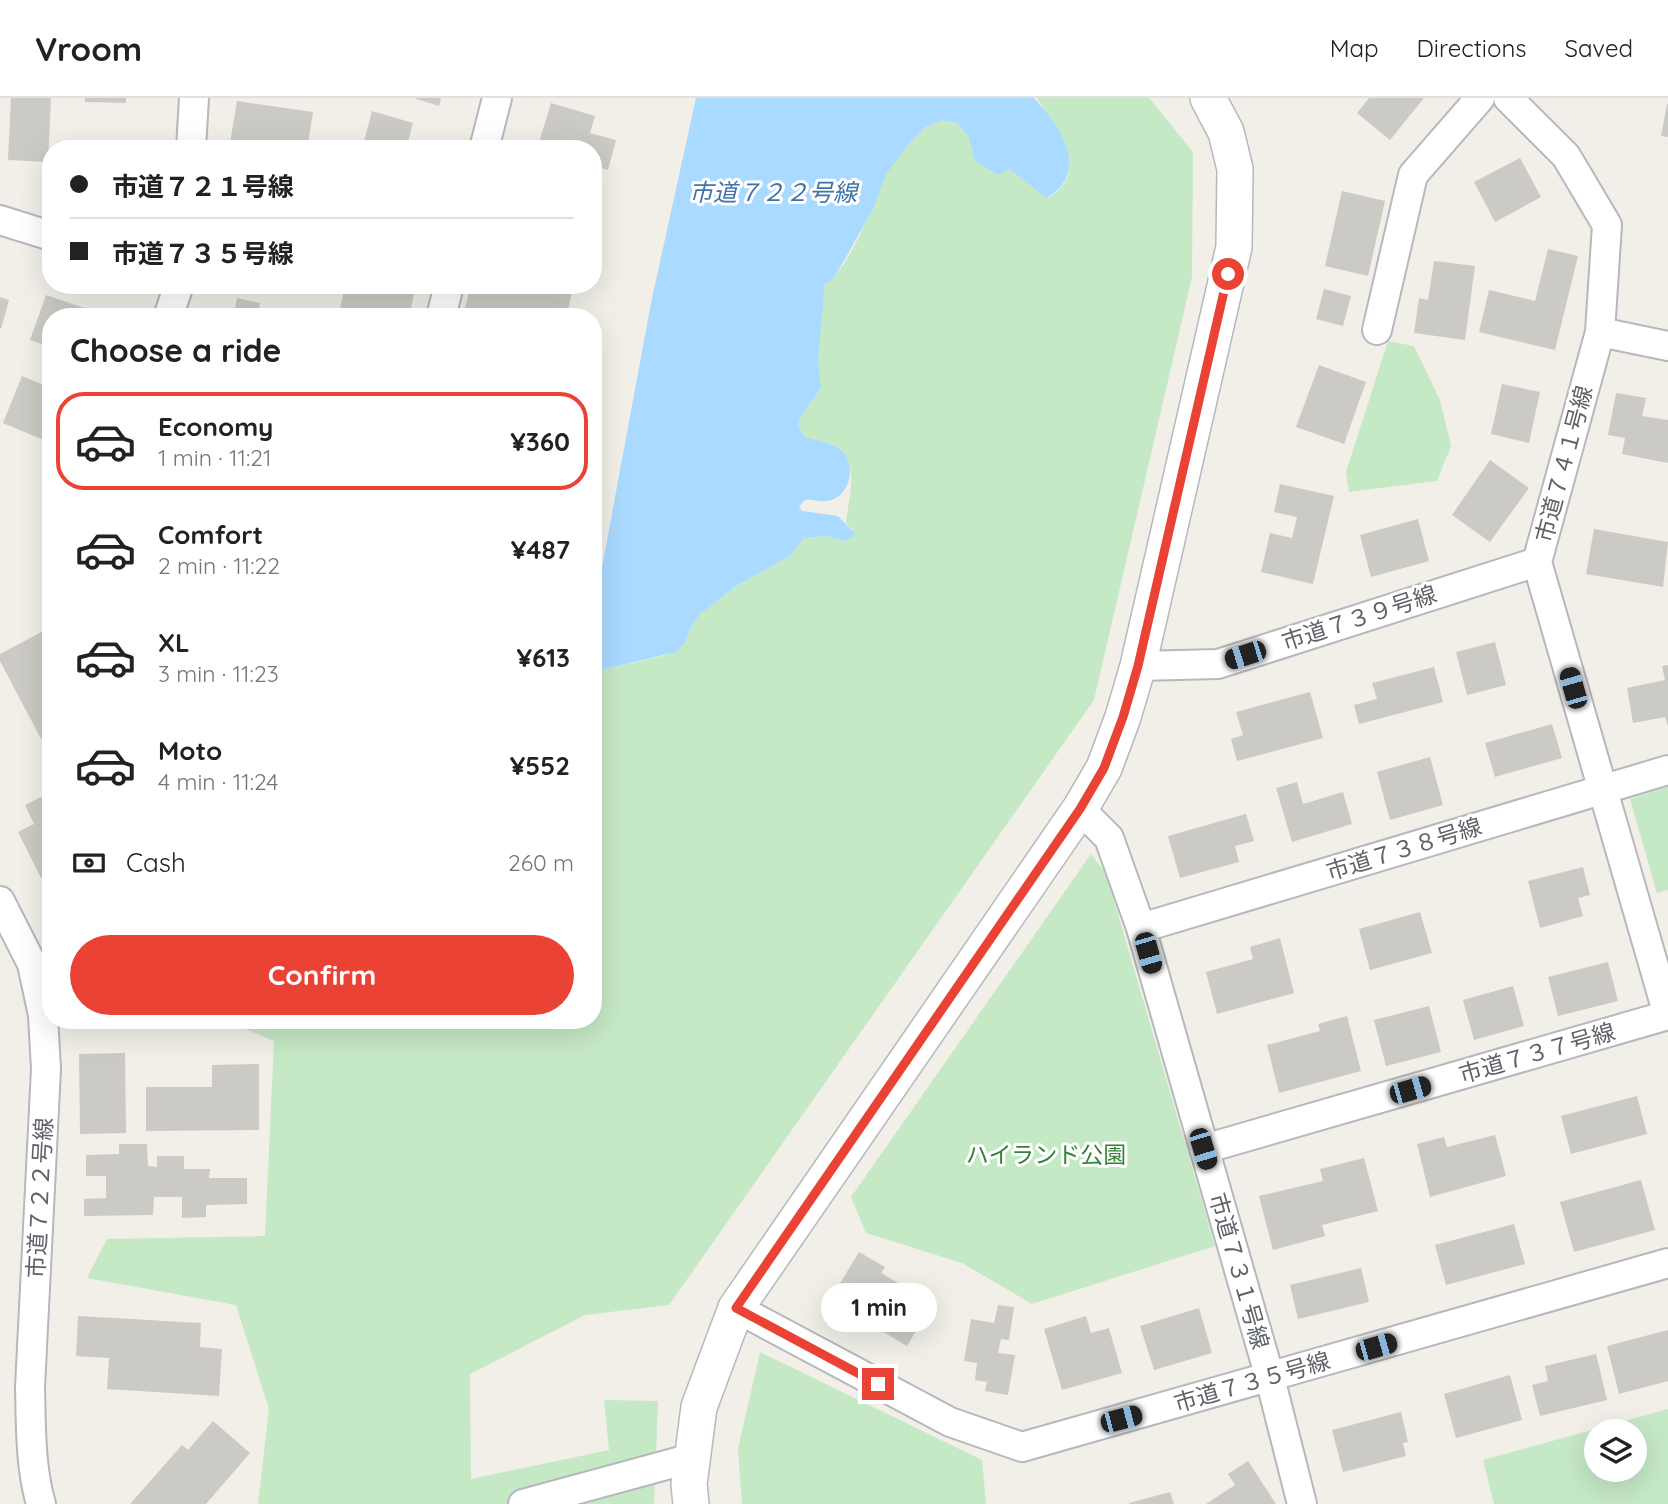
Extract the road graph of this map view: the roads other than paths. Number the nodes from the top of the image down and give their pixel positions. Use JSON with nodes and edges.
{"nodes":[{"id":1,"x":194,"y":98,"type":"edge"},
{"id":2,"x":497,"y":98,"type":"edge"},
{"id":3,"x":1208,"y":98,"type":"edge"},
{"id":4,"x":1480,"y":98,"type":"edge"},
{"id":5,"x":1508,"y":98,"type":"edge"},
{"id":6,"x":192,"y":140,"type":"edge"},
{"id":7,"x":486,"y":140,"type":"edge"},
{"id":8,"x":0,"y":220,"type":"edge"},
{"id":9,"x":42,"y":233,"type":"edge"},
{"id":10,"x":1377,"y":330,"type":"dead end"},
{"id":11,"x":1600,"y":332,"type":"junction"},
{"id":12,"x":1668,"y":346,"type":"edge"},
{"id":13,"x":1537,"y":562,"type":"junction"},
{"id":14,"x":1138,"y":666,"type":"junction"},
{"id":15,"x":1668,"y":770,"type":"edge"},
{"id":16,"x":1602,"y":789,"type":"junction"},
{"id":17,"x":1080,"y":809,"type":"junction"},
{"id":18,"x":0,"y":901,"type":"edge"},
{"id":19,"x":1141,"y":928,"type":"junction"},
{"id":20,"x":42,"y":1010,"type":"edge"},
{"id":21,"x":1668,"y":1015,"type":"edge"},
{"id":22,"x":44,"y":1029,"type":"edge"},
{"id":23,"x":1203,"y":1149,"type":"junction"},
{"id":24,"x":1668,"y":1263,"type":"edge"},
{"id":25,"x":736,"y":1308,"type":"junction"},
{"id":26,"x":1270,"y":1378,"type":"junction"},
{"id":27,"x":692,"y":1458,"type":"junction"},
{"id":28,"x":41,"y":1504,"type":"edge"},
{"id":29,"x":523,"y":1504,"type":"edge"},
{"id":30,"x":691,"y":1504,"type":"edge"},
{"id":31,"x":1301,"y":1504,"type":"edge"}],
"edges":[{"from":1,"to":6,"type":"street"},
{"from":2,"to":7,"type":"street"},
{"from":3,"to":14,"type":"street"},
{"from":4,"to":10,"type":"street"},
{"from":5,"to":11,"type":"street","name":"市道７４１号線"},
{"from":8,"to":9,"type":"street"},
{"from":11,"to":12,"type":"street"},
{"from":11,"to":13,"type":"street","name":"市道７４１号線"},
{"from":13,"to":14,"type":"street","name":"市道７３９号線"},
{"from":13,"to":16,"type":"street","name":"市道７４１号線"},
{"from":14,"to":17,"type":"street"},
{"from":15,"to":16,"type":"street","name":"市道７３８号線"},
{"from":16,"to":19,"type":"street","name":"市道７３８号線"},
{"from":16,"to":21,"type":"street","name":"市道７４１号線"},
{"from":17,"to":19,"type":"street","name":"市道７３１号線"},
{"from":17,"to":25,"type":"street"},
{"from":18,"to":20,"type":"street","name":"市道７２２号線"},
{"from":19,"to":23,"type":"street","name":"市道７３１号線"},
{"from":21,"to":23,"type":"street","name":"市道７３７号線"},
{"from":22,"to":28,"type":"street","name":"市道７２２号線"},
{"from":23,"to":26,"type":"street","name":"市道７３１号線"},
{"from":24,"to":26,"type":"street","name":"市道７３５号線"},
{"from":25,"to":26,"type":"street","name":"市道７３５号線"},
{"from":25,"to":27,"type":"street"},
{"from":26,"to":31,"type":"street","name":"市道７３１号線"},
{"from":27,"to":29,"type":"street"},
{"from":27,"to":30,"type":"street"}]}
